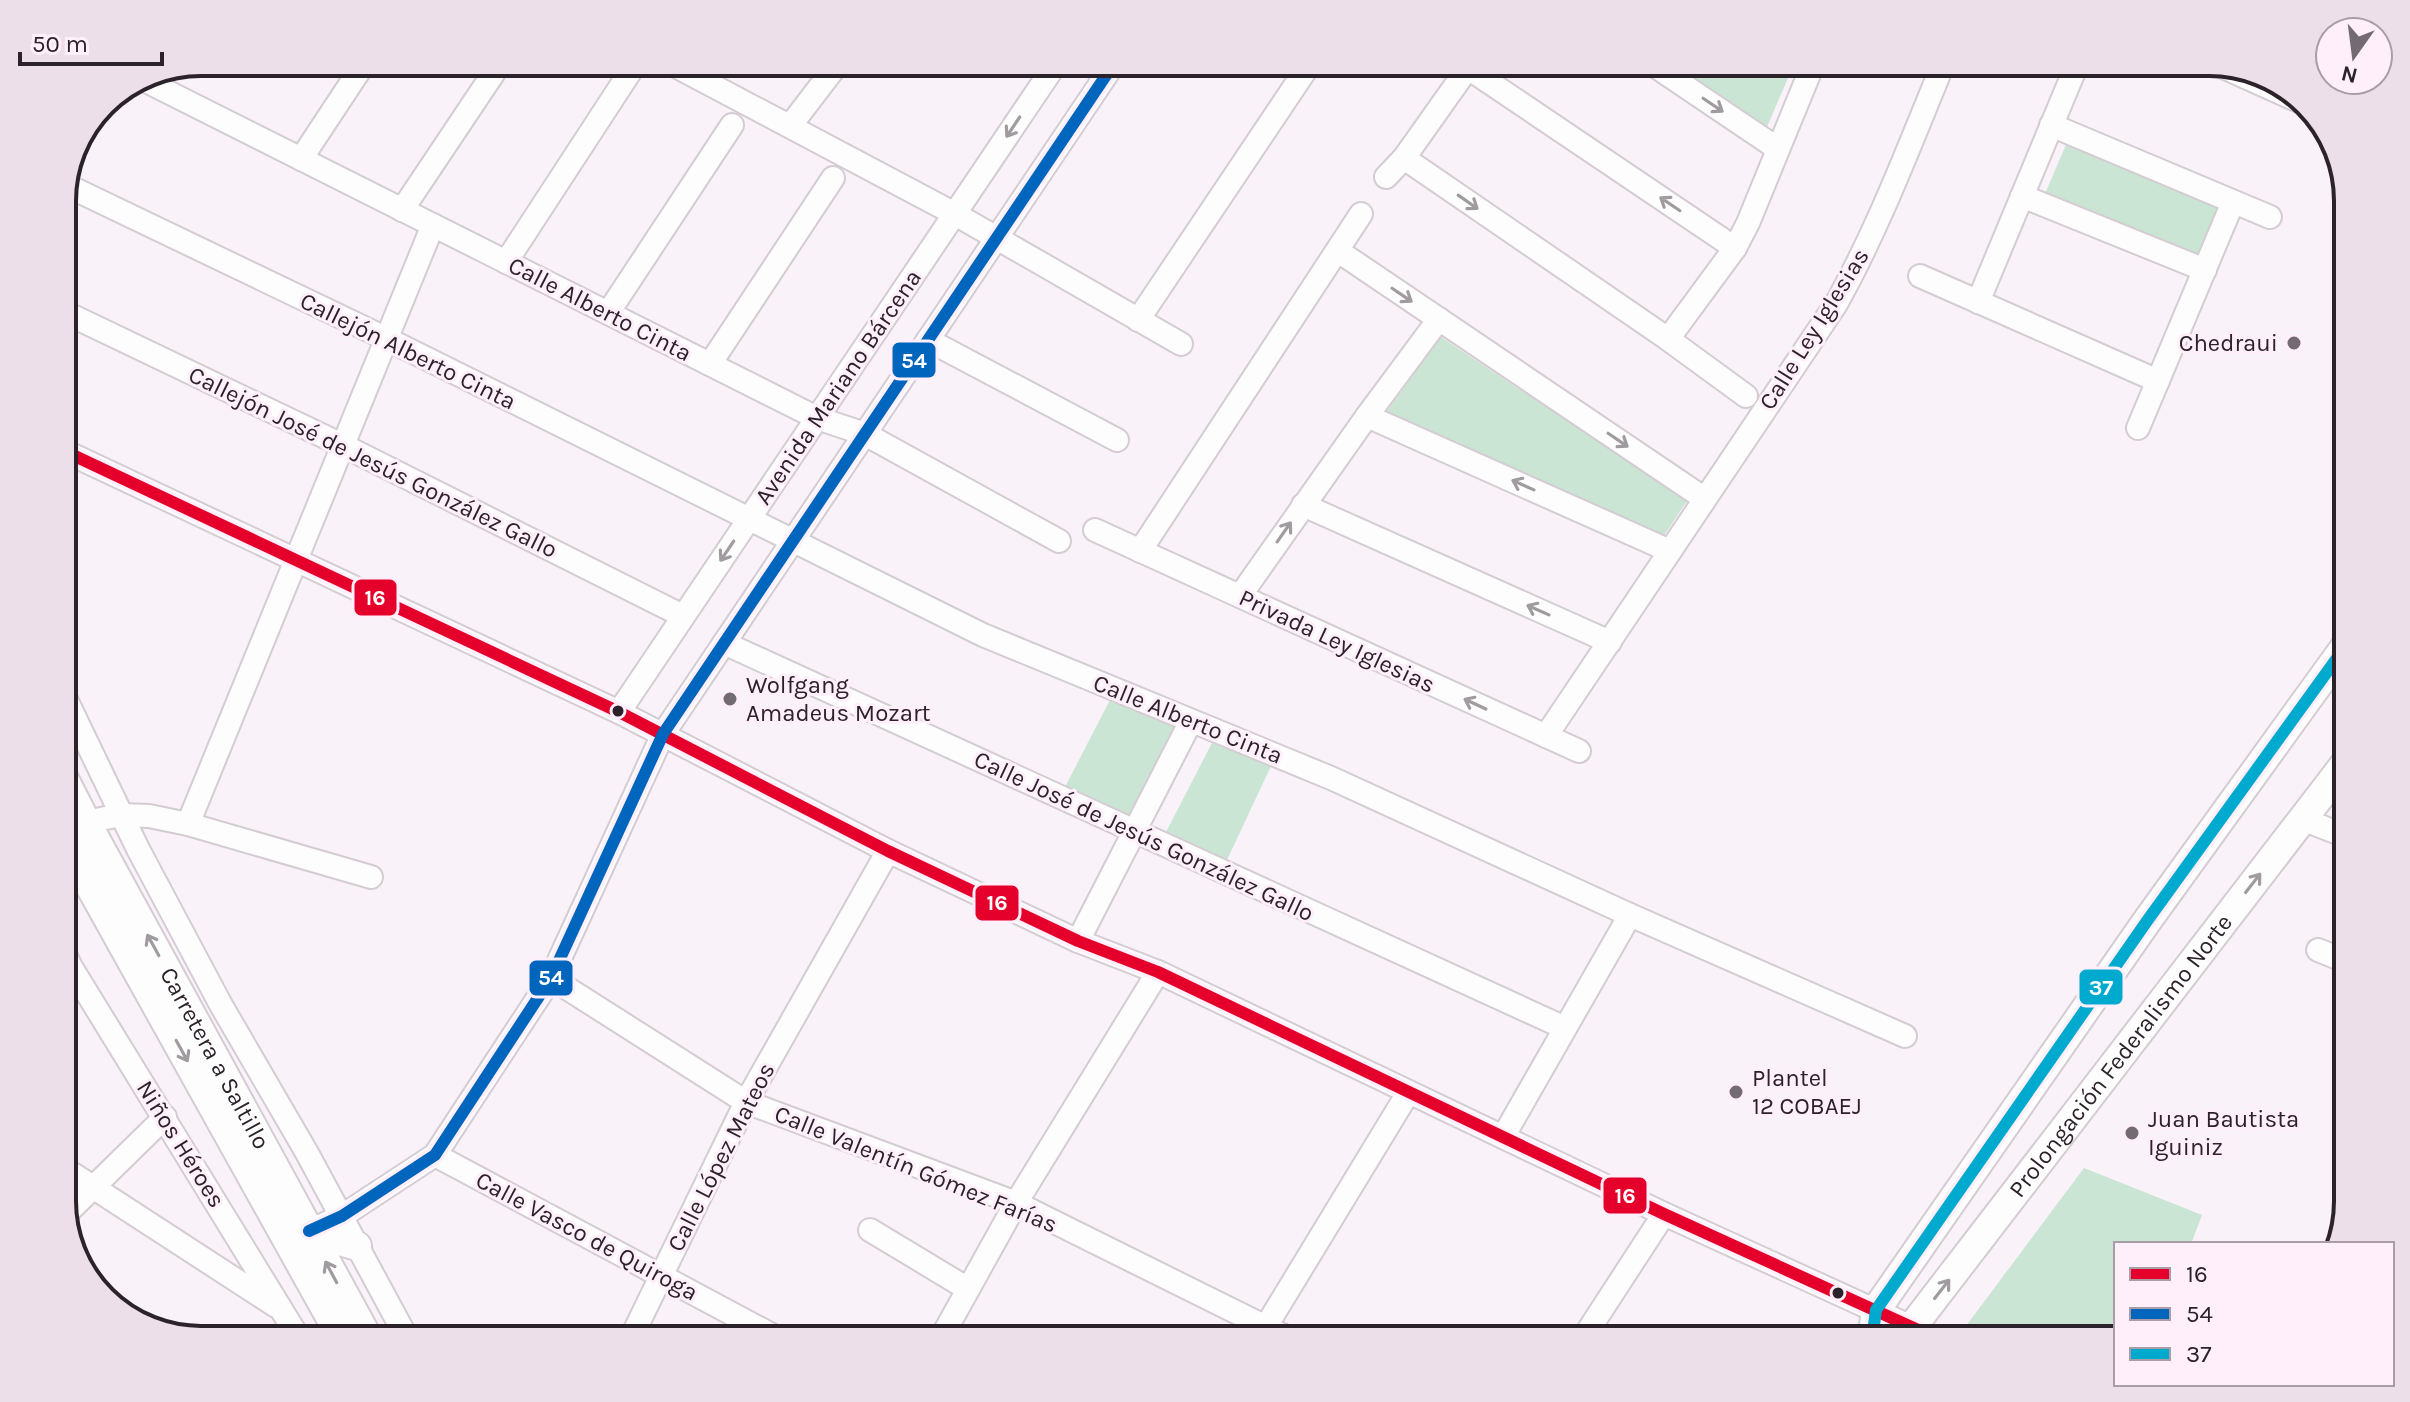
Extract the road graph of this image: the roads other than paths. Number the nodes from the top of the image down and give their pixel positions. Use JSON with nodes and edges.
{"nodes":[{"id":1,"x":356,"y":76,"type":"edge"},
{"id":2,"x":492,"y":76,"type":"edge"},
{"id":3,"x":627,"y":76,"type":"edge"},
{"id":4,"x":695,"y":76,"type":"edge"},
{"id":5,"x":828,"y":76,"type":"edge"},
{"id":6,"x":1048,"y":76,"type":"edge"},
{"id":7,"x":1106,"y":76,"type":"edge"},
{"id":8,"x":1302,"y":76,"type":"edge"},
{"id":9,"x":1462,"y":76,"type":"edge"},
{"id":10,"x":1486,"y":76,"type":"edge"},
{"id":11,"x":1670,"y":76,"type":"edge"},
{"id":12,"x":1808,"y":76,"type":"edge"},
{"id":13,"x":1938,"y":76,"type":"edge"},
{"id":14,"x":2072,"y":76,"type":"edge"},
{"id":15,"x":155,"y":86,"type":"edge"},
{"id":16,"x":732,"y":125,"type":"dead end"},
{"id":17,"x":2051,"y":125,"type":"junction"},
{"id":18,"x":790,"y":126,"type":"junction"},
{"id":19,"x":1778,"y":149,"type":"junction"},
{"id":20,"x":1404,"y":158,"type":"junction"},
{"id":21,"x":301,"y":159,"type":"junction"},
{"id":22,"x":1386,"y":177,"type":"dead end"},
{"id":23,"x":833,"y":178,"type":"dead end"},
{"id":24,"x":76,"y":190,"type":"edge"},
{"id":25,"x":2022,"y":196,"type":"junction"},
{"id":26,"x":2233,"y":202,"type":"junction"},
{"id":27,"x":402,"y":210,"type":"junction"},
{"id":28,"x":955,"y":214,"type":"junction"},
{"id":29,"x":1361,"y":214,"type":"dead end"},
{"id":30,"x":2270,"y":217,"type":"dead end"},
{"id":31,"x":433,"y":225,"type":"junction"},
{"id":32,"x":997,"y":237,"type":"junction"},
{"id":33,"x":1735,"y":248,"type":"junction"},
{"id":34,"x":1338,"y":251,"type":"junction"},
{"id":35,"x":506,"y":262,"type":"junction"},
{"id":36,"x":2205,"y":270,"type":"junction"},
{"id":37,"x":1920,"y":276,"type":"dead end"},
{"id":38,"x":1978,"y":302,"type":"junction"},
{"id":39,"x":608,"y":313,"type":"junction"},
{"id":40,"x":76,"y":318,"type":"edge"},
{"id":41,"x":1439,"y":319,"type":"junction"},
{"id":42,"x":1138,"y":320,"type":"junction"},
{"id":43,"x":387,"y":339,"type":"junction"},
{"id":44,"x":1668,"y":339,"type":"junction"},
{"id":45,"x":928,"y":340,"type":"junction"},
{"id":46,"x":1181,"y":344,"type":"dead end"},
{"id":47,"x":710,"y":364,"type":"junction"},
{"id":48,"x":2158,"y":381,"type":"junction"},
{"id":49,"x":1746,"y":396,"type":"dead end"},
{"id":50,"x":1367,"y":416,"type":"junction"},
{"id":51,"x":817,"y":418,"type":"junction"},
{"id":52,"x":2138,"y":428,"type":"dead end"},
{"id":53,"x":865,"y":434,"type":"junction"},
{"id":54,"x":1117,"y":440,"type":"dead end"},
{"id":55,"x":344,"y":446,"type":"junction"},
{"id":56,"x":76,"y":457,"type":"edge"},
{"id":57,"x":1705,"y":499,"type":"junction"},
{"id":58,"x":1303,"y":505,"type":"junction"},
{"id":59,"x":749,"y":519,"type":"junction"},
{"id":60,"x":1095,"y":530,"type":"dead end"},
{"id":61,"x":793,"y":541,"type":"junction"},
{"id":62,"x":1059,"y":541,"type":"dead end"},
{"id":63,"x":1140,"y":551,"type":"junction"},
{"id":64,"x":1670,"y":551,"type":"junction"},
{"id":65,"x":297,"y":561,"type":"junction"},
{"id":66,"x":1240,"y":596,"type":"junction"},
{"id":67,"x":683,"y":616,"type":"junction"},
{"id":68,"x":1610,"y":642,"type":"junction"},
{"id":69,"x":724,"y":643,"type":"junction"},
{"id":70,"x":2334,"y":662,"type":"edge"},
{"id":71,"x":619,"y":712,"type":"junction"},
{"id":72,"x":76,"y":720,"type":"edge"},
{"id":73,"x":1191,"y":721,"type":"junction"},
{"id":74,"x":663,"y":734,"type":"junction"},
{"id":75,"x":1546,"y":736,"type":"junction"},
{"id":76,"x":1579,"y":751,"type":"dead end"},
{"id":77,"x":2334,"y":778,"type":"edge"},
{"id":78,"x":121,"y":815,"type":"junction"},
{"id":79,"x":2302,"y":819,"type":"junction"},
{"id":80,"x":188,"y":824,"type":"junction"},
{"id":81,"x":76,"y":828,"type":"edge"},
{"id":82,"x":76,"y":832,"type":"edge"},
{"id":83,"x":1134,"y":832,"type":"junction"},
{"id":84,"x":2334,"y":832,"type":"edge"},
{"id":85,"x":76,"y":833,"type":"edge"},
{"id":86,"x":888,"y":851,"type":"junction"},
{"id":87,"x":371,"y":877,"type":"dead end"},
{"id":88,"x":1630,"y":915,"type":"junction"},
{"id":89,"x":1078,"y":941,"type":"junction"},
{"id":90,"x":2318,"y":950,"type":"dead end"},
{"id":91,"x":2334,"y":956,"type":"edge"},
{"id":92,"x":1158,"y":972,"type":"junction"},
{"id":93,"x":76,"y":975,"type":"edge"},
{"id":94,"x":551,"y":978,"type":"junction"},
{"id":95,"x":1565,"y":1028,"type":"junction"},
{"id":96,"x":1905,"y":1036,"type":"dead end"},
{"id":97,"x":1408,"y":1093,"type":"junction"},
{"id":98,"x":746,"y":1102,"type":"junction"},
{"id":99,"x":165,"y":1117,"type":"junction"},
{"id":100,"x":1503,"y":1137,"type":"junction"},
{"id":101,"x":435,"y":1155,"type":"junction"},
{"id":102,"x":76,"y":1176,"type":"edge"},
{"id":103,"x":94,"y":1187,"type":"junction"},
{"id":104,"x":1016,"y":1203,"type":"junction"},
{"id":105,"x":76,"y":1204,"type":"edge"},
{"id":106,"x":1664,"y":1214,"type":"junction"},
{"id":107,"x":342,"y":1216,"type":"junction"},
{"id":108,"x":870,"y":1230,"type":"dead end"},
{"id":109,"x":310,"y":1232,"type":"junction"},
{"id":110,"x":357,"y":1246,"type":"junction"},
{"id":111,"x":661,"y":1276,"type":"junction"},
{"id":112,"x":968,"y":1289,"type":"junction"},
{"id":113,"x":1876,"y":1310,"type":"junction"},
{"id":114,"x":284,"y":1311,"type":"junction"},
{"id":115,"x":292,"y":1326,"type":"edge"},
{"id":116,"x":336,"y":1326,"type":"edge"},
{"id":117,"x":361,"y":1326,"type":"edge"},
{"id":118,"x":400,"y":1326,"type":"edge"},
{"id":119,"x":637,"y":1326,"type":"edge"},
{"id":120,"x":755,"y":1326,"type":"edge"},
{"id":121,"x":948,"y":1326,"type":"edge"},
{"id":122,"x":1247,"y":1326,"type":"edge"},
{"id":123,"x":1267,"y":1326,"type":"edge"},
{"id":124,"x":1591,"y":1326,"type":"edge"},
{"id":125,"x":1874,"y":1326,"type":"edge"},
{"id":126,"x":1910,"y":1326,"type":"edge"},
{"id":127,"x":1913,"y":1326,"type":"edge"}],
"edges":[{"from":1,"to":21,"type":"street"},
{"from":2,"to":27,"type":"street"},
{"from":3,"to":35,"type":"street"},
{"from":4,"to":18,"type":"street"},
{"from":5,"to":18,"type":"street"},
{"from":6,"to":28,"type":"street","name":"Avenida Mariano Bárcena","one_way":true},
{"from":7,"to":32,"type":"street","name":"Avenida Mariano Bárcena"},
{"from":8,"to":42,"type":"street"},
{"from":9,"to":20,"type":"street"},
{"from":33,"to":10,"type":"street","one_way":true},
{"from":11,"to":19,"type":"street","one_way":true},
{"from":12,"to":19,"type":"street"},
{"from":13,"to":57,"type":"street","name":"Calle Ley Iglesias"},
{"from":14,"to":17,"type":"street"},
{"from":15,"to":21,"type":"street","name":"Calle Alberto Cinta"},
{"from":16,"to":39,"type":"street"},
{"from":17,"to":25,"type":"street"},
{"from":17,"to":26,"type":"street"},
{"from":18,"to":28,"type":"street"},
{"from":19,"to":33,"type":"street"},
{"from":20,"to":22,"type":"street"},
{"from":20,"to":44,"type":"street","one_way":true},
{"from":21,"to":27,"type":"street","name":"Calle Alberto Cinta"},
{"from":23,"to":47,"type":"street"},
{"from":24,"to":43,"type":"street","name":"Callejón Alberto Cinta"},
{"from":25,"to":36,"type":"street"},
{"from":25,"to":38,"type":"street"},
{"from":26,"to":30,"type":"street"},
{"from":26,"to":36,"type":"street"},
{"from":27,"to":31,"type":"street","name":"Calle Alberto Cinta"},
{"from":28,"to":32,"type":"street"},
{"from":28,"to":51,"type":"street","name":"Avenida Mariano Bárcena"},
{"from":29,"to":34,"type":"street"},
{"from":31,"to":35,"type":"street","name":"Calle Alberto Cinta"},
{"from":31,"to":43,"type":"street"},
{"from":32,"to":42,"type":"street"},
{"from":32,"to":45,"type":"street","name":"Avenida Mariano Bárcena"},
{"from":33,"to":44,"type":"street"},
{"from":34,"to":41,"type":"street","one_way":true},
{"from":34,"to":63,"type":"street"},
{"from":35,"to":39,"type":"street","name":"Calle Alberto Cinta"},
{"from":36,"to":48,"type":"street"},
{"from":37,"to":38,"type":"street"},
{"from":38,"to":48,"type":"street"},
{"from":39,"to":47,"type":"street","name":"Calle Alberto Cinta"},
{"from":40,"to":55,"type":"street","name":"Callejón José de Jesús González Gallo"},
{"from":41,"to":50,"type":"street"},
{"from":41,"to":57,"type":"street","one_way":true},
{"from":42,"to":46,"type":"street"},
{"from":43,"to":55,"type":"street"},
{"from":43,"to":59,"type":"street","name":"Callejón Alberto Cinta"},
{"from":44,"to":49,"type":"street"},
{"from":45,"to":53,"type":"street","name":"Avenida Mariano Bárcena"},
{"from":45,"to":54,"type":"street"},
{"from":47,"to":51,"type":"street","name":"Calle Alberto Cinta"},
{"from":48,"to":52,"type":"street"},
{"from":50,"to":58,"type":"street"},
{"from":64,"to":50,"type":"street","one_way":true},
{"from":51,"to":53,"type":"street","name":"Calle Alberto Cinta"},
{"from":51,"to":59,"type":"street","name":"Avenida Mariano Bárcena"},
{"from":53,"to":61,"type":"street","name":"Avenida Mariano Bárcena"},
{"from":53,"to":62,"type":"street","name":"Calle Alberto Cinta"},
{"from":55,"to":65,"type":"street"},
{"from":55,"to":67,"type":"street","name":"Callejón José de Jesús González Gallo"},
{"from":56,"to":65,"type":"street"},
{"from":57,"to":64,"type":"street","name":"Calle Ley Iglesias"},
{"from":66,"to":58,"type":"street","one_way":true},
{"from":68,"to":58,"type":"street","one_way":true},
{"from":59,"to":61,"type":"street","name":"Calle Alberto Cinta"},
{"from":59,"to":67,"type":"street","name":"Avenida Mariano Bárcena","one_way":true},
{"from":60,"to":63,"type":"street","name":"Privada Ley Iglesias"},
{"from":61,"to":69,"type":"street","name":"Avenida Mariano Bárcena"},
{"from":61,"to":73,"type":"street","name":"Calle Alberto Cinta"},
{"from":63,"to":66,"type":"street","name":"Privada Ley Iglesias"},
{"from":64,"to":68,"type":"street","name":"Calle Ley Iglesias"},
{"from":65,"to":71,"type":"street"},
{"from":65,"to":80,"type":"street"},
{"from":75,"to":66,"type":"street","name":"Privada Ley Iglesias","one_way":true},
{"from":67,"to":71,"type":"street","name":"Avenida Mariano Bárcena"},
{"from":68,"to":75,"type":"street","name":"Calle Ley Iglesias"},
{"from":69,"to":74,"type":"street","name":"Avenida Mariano Bárcena"},
{"from":69,"to":83,"type":"street","name":"Calle José de Jesús González Gallo"},
{"from":70,"to":113,"type":"main road","name":"Prolongación Federalismo Norte"},
{"from":71,"to":74,"type":"street"},
{"from":72,"to":78,"type":"street"},
{"from":73,"to":83,"type":"street"},
{"from":73,"to":88,"type":"street","name":"Calle Alberto Cinta"},
{"from":74,"to":86,"type":"street"},
{"from":74,"to":94,"type":"street","name":"Avenida Mariano Bárcena"},
{"from":75,"to":76,"type":"street","name":"Privada Ley Iglesias"},
{"from":77,"to":79,"type":"main road","name":"Prolongación Federalismo Norte"},
{"from":78,"to":80,"type":"street"},
{"from":78,"to":81,"type":"street"},
{"from":78,"to":107,"type":"street"},
{"from":79,"to":84,"type":"street"},
{"from":127,"to":79,"type":"main road","name":"Prolongación Federalismo Norte","one_way":true},
{"from":80,"to":87,"type":"street"},
{"from":109,"to":82,"type":"main road","name":"Carretera a Saltillo","one_way":true},
{"from":83,"to":89,"type":"street"},
{"from":83,"to":95,"type":"street","name":"Calle José de Jesús González Gallo"},
{"from":85,"to":116,"type":"main road","name":"Carretera a Saltillo","one_way":true},
{"from":86,"to":89,"type":"street"},
{"from":86,"to":98,"type":"street","name":"Calle López Mateos"},
{"from":88,"to":95,"type":"street"},
{"from":88,"to":96,"type":"street","name":"Calle Alberto Cinta"},
{"from":89,"to":92,"type":"street"},
{"from":90,"to":91,"type":"street"},
{"from":92,"to":97,"type":"street"},
{"from":92,"to":104,"type":"street"},
{"from":93,"to":99,"type":"street","name":"Niños Héroes"},
{"from":94,"to":98,"type":"street","name":"Calle Valentín Gómez Farías"},
{"from":94,"to":101,"type":"street","name":"Avenida Mariano Bárcena"},
{"from":95,"to":100,"type":"street"},
{"from":97,"to":100,"type":"street"},
{"from":97,"to":123,"type":"street"},
{"from":98,"to":104,"type":"street","name":"Calle Valentín Gómez Farías"},
{"from":98,"to":111,"type":"street","name":"Calle López Mateos"},
{"from":99,"to":103,"type":"street"},
{"from":99,"to":114,"type":"street","name":"Niños Héroes"},
{"from":100,"to":106,"type":"street"},
{"from":101,"to":107,"type":"street"},
{"from":101,"to":111,"type":"street","name":"Calle Vasco de Quiroga"},
{"from":102,"to":103,"type":"street"},
{"from":103,"to":105,"type":"street"},
{"from":103,"to":114,"type":"street"},
{"from":104,"to":112,"type":"street"},
{"from":104,"to":122,"type":"street","name":"Calle Valentín Gómez Farías"},
{"from":106,"to":113,"type":"street"},
{"from":106,"to":124,"type":"street"},
{"from":107,"to":109,"type":"street"},
{"from":107,"to":110,"type":"street"},
{"from":108,"to":112,"type":"street"},
{"from":109,"to":110,"type":"main road"},
{"from":117,"to":109,"type":"main road","name":"Carretera a Saltillo","one_way":true},
{"from":110,"to":118,"type":"street"},
{"from":111,"to":119,"type":"street","name":"Calle López Mateos"},
{"from":111,"to":120,"type":"street","name":"Calle Vasco de Quiroga"},
{"from":112,"to":121,"type":"street"},
{"from":113,"to":125,"type":"main road","name":"Prolongación Federalismo Norte"},
{"from":113,"to":126,"type":"street"},
{"from":114,"to":115,"type":"street","name":"Niños Héroes"}]}
